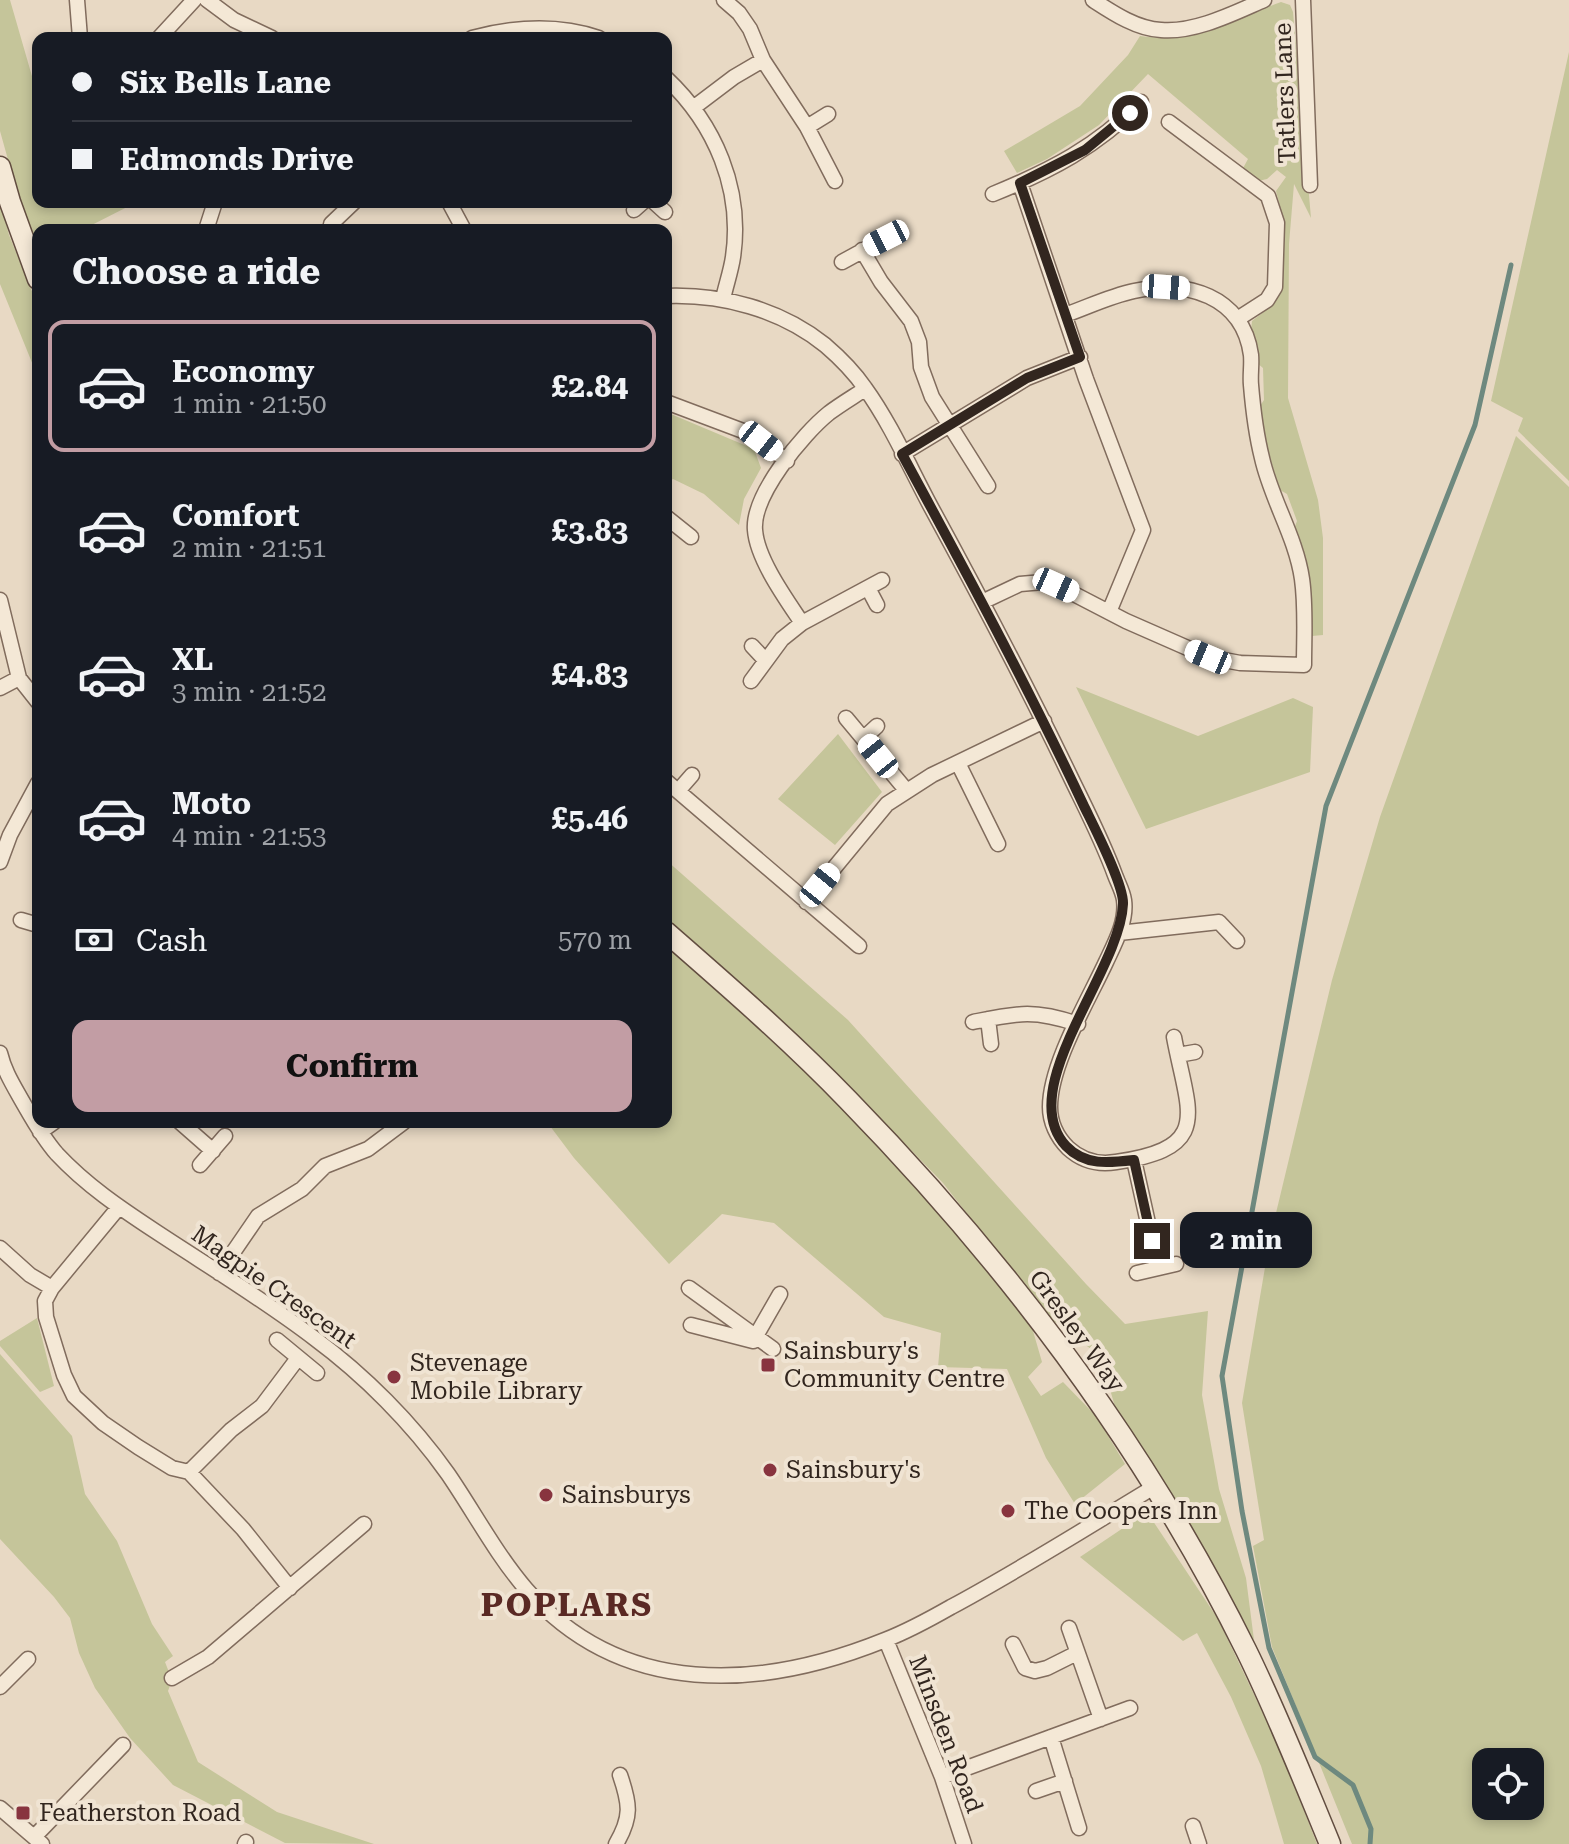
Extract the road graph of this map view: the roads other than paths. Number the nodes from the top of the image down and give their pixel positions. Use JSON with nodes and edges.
{"nodes":[{"id":1,"x":77,"y":0,"type":"edge"},
{"id":2,"x":194,"y":0,"type":"edge"},
{"id":3,"x":207,"y":0,"type":"edge"},
{"id":4,"x":724,"y":0,"type":"edge"},
{"id":5,"x":1093,"y":0,"type":"edge"},
{"id":6,"x":1264,"y":0,"type":"edge"},
{"id":7,"x":1303,"y":0,"type":"edge"},
{"id":8,"x":80,"y":32,"type":"edge"},
{"id":9,"x":165,"y":32,"type":"edge"},
{"id":10,"x":259,"y":32,"type":"edge"},
{"id":11,"x":494,"y":32,"type":"edge"},
{"id":12,"x":571,"y":32,"type":"edge"},
{"id":13,"x":763,"y":60,"type":"junction"},
{"id":14,"x":672,"y":85,"type":"edge"},
{"id":15,"x":1141,"y":102,"type":"dead end"},
{"id":16,"x":693,"y":108,"type":"junction"},
{"id":17,"x":828,"y":114,"type":"dead end"},
{"id":18,"x":1169,"y":122,"type":"dead end"},
{"id":19,"x":807,"y":127,"type":"junction"},
{"id":20,"x":0,"y":167,"type":"edge"},
{"id":21,"x":835,"y":181,"type":"dead end"},
{"id":22,"x":1020,"y":183,"type":"junction"},
{"id":23,"x":1310,"y":185,"type":"dead end"},
{"id":24,"x":993,"y":194,"type":"dead end"},
{"id":25,"x":348,"y":208,"type":"edge"},
{"id":26,"x":331,"y":224,"type":"dead end"},
{"id":27,"x":886,"y":238,"type":"dead end"},
{"id":28,"x":862,"y":250,"type":"junction"},
{"id":29,"x":32,"y":262,"type":"edge"},
{"id":30,"x":842,"y":262,"type":"dead end"},
{"id":31,"x":672,"y":296,"type":"edge"},
{"id":32,"x":723,"y":299,"type":"junction"},
{"id":33,"x":1065,"y":315,"type":"junction"},
{"id":34,"x":1239,"y":318,"type":"junction"},
{"id":35,"x":1080,"y":357,"type":"junction"},
{"id":36,"x":865,"y":389,"type":"junction"},
{"id":37,"x":672,"y":404,"type":"edge"},
{"id":38,"x":950,"y":426,"type":"junction"},
{"id":39,"x":902,"y":454,"type":"junction"},
{"id":40,"x":787,"y":461,"type":"junction"},
{"id":41,"x":988,"y":486,"type":"dead end"},
{"id":42,"x":672,"y":522,"type":"edge"},
{"id":43,"x":691,"y":537,"type":"dead end"},
{"id":44,"x":882,"y":580,"type":"dead end"},
{"id":45,"x":868,"y":588,"type":"junction"},
{"id":46,"x":0,"y":600,"type":"edge"},
{"id":47,"x":982,"y":602,"type":"junction"},
{"id":48,"x":877,"y":605,"type":"dead end"},
{"id":49,"x":1109,"y":612,"type":"junction"},
{"id":50,"x":802,"y":623,"type":"junction"},
{"id":51,"x":752,"y":646,"type":"dead end"},
{"id":52,"x":766,"y":661,"type":"junction"},
{"id":53,"x":19,"y":678,"type":"junction"},
{"id":54,"x":751,"y":681,"type":"dead end"},
{"id":55,"x":0,"y":688,"type":"edge"},
{"id":56,"x":32,"y":694,"type":"edge"},
{"id":57,"x":846,"y":718,"type":"dead end"},
{"id":58,"x":1044,"y":721,"type":"junction"},
{"id":59,"x":877,"y":726,"type":"dead end"},
{"id":60,"x":864,"y":738,"type":"junction"},
{"id":61,"x":958,"y":763,"type":"junction"},
{"id":62,"x":692,"y":775,"type":"dead end"},
{"id":63,"x":672,"y":786,"type":"edge"},
{"id":64,"x":906,"y":790,"type":"junction"},
{"id":65,"x":32,"y":794,"type":"edge"},
{"id":66,"x":998,"y":844,"type":"dead end"},
{"id":67,"x":0,"y":862,"type":"edge"},
{"id":68,"x":806,"y":902,"type":"junction"},
{"id":69,"x":21,"y":920,"type":"dead end"},
{"id":70,"x":32,"y":923,"type":"edge"},
{"id":71,"x":1119,"y":933,"type":"junction"},
{"id":72,"x":672,"y":937,"type":"edge"},
{"id":73,"x":1237,"y":941,"type":"dead end"},
{"id":74,"x":859,"y":946,"type":"dead end"},
{"id":75,"x":1078,"y":1024,"type":"junction"},
{"id":76,"x":1174,"y":1037,"type":"dead end"},
{"id":77,"x":991,"y":1044,"type":"dead end"},
{"id":78,"x":1195,"y":1052,"type":"dead end"},
{"id":79,"x":0,"y":1053,"type":"edge"},
{"id":80,"x":1178,"y":1055,"type":"junction"},
{"id":81,"x":32,"y":1118,"type":"edge"},
{"id":82,"x":38,"y":1128,"type":"edge"},
{"id":83,"x":46,"y":1128,"type":"edge"},
{"id":84,"x":187,"y":1128,"type":"edge"},
{"id":85,"x":392,"y":1128,"type":"edge"},
{"id":86,"x":40,"y":1132,"type":"junction"},
{"id":87,"x":225,"y":1136,"type":"dead end"},
{"id":88,"x":213,"y":1151,"type":"junction"},
{"id":89,"x":1134,"y":1160,"type":"junction"},
{"id":90,"x":200,"y":1165,"type":"dead end"},
{"id":91,"x":119,"y":1207,"type":"junction"},
{"id":92,"x":0,"y":1248,"type":"edge"},
{"id":93,"x":1176,"y":1264,"type":"dead end"},
{"id":94,"x":1158,"y":1268,"type":"junction"},
{"id":95,"x":219,"y":1273,"type":"junction"},
{"id":96,"x":1137,"y":1273,"type":"dead end"},
{"id":97,"x":52,"y":1288,"type":"junction"},
{"id":98,"x":689,"y":1288,"type":"dead end"},
{"id":99,"x":780,"y":1294,"type":"dead end"},
{"id":100,"x":691,"y":1325,"type":"dead end"},
{"id":101,"x":755,"y":1336,"type":"junction"},
{"id":102,"x":277,"y":1340,"type":"dead end"},
{"id":103,"x":773,"y":1349,"type":"dead end"},
{"id":104,"x":298,"y":1358,"type":"junction"},
{"id":105,"x":317,"y":1373,"type":"dead end"},
{"id":106,"x":189,"y":1472,"type":"junction"},
{"id":107,"x":1154,"y":1487,"type":"junction"},
{"id":108,"x":364,"y":1524,"type":"dead end"},
{"id":109,"x":290,"y":1588,"type":"junction"},
{"id":110,"x":1069,"y":1628,"type":"dead end"},
{"id":111,"x":886,"y":1640,"type":"junction"},
{"id":112,"x":1013,"y":1644,"type":"dead end"},
{"id":113,"x":1077,"y":1653,"type":"junction"},
{"id":114,"x":28,"y":1659,"type":"dead end"},
{"id":115,"x":172,"y":1678,"type":"dead end"},
{"id":116,"x":0,"y":1687,"type":"edge"},
{"id":117,"x":1130,"y":1708,"type":"dead end"},
{"id":118,"x":1101,"y":1719,"type":"junction"},
{"id":119,"x":1051,"y":1737,"type":"junction"},
{"id":120,"x":123,"y":1745,"type":"dead end"},
{"id":121,"x":620,"y":1775,"type":"dead end"},
{"id":122,"x":942,"y":1777,"type":"junction"},
{"id":123,"x":1065,"y":1781,"type":"junction"},
{"id":124,"x":1036,"y":1791,"type":"dead end"},
{"id":125,"x":0,"y":1808,"type":"edge"},
{"id":126,"x":1193,"y":1826,"type":"dead end"},
{"id":127,"x":1079,"y":1828,"type":"dead end"},
{"id":128,"x":38,"y":1840,"type":"edge"},
{"id":129,"x":616,"y":1844,"type":"edge"},
{"id":130,"x":964,"y":1844,"type":"edge"},
{"id":131,"x":1199,"y":1844,"type":"edge"},
{"id":132,"x":1330,"y":1844,"type":"edge"}],
"edges":[{"from":1,"to":8,"type":"street"},
{"from":2,"to":9,"type":"street"},
{"from":3,"to":10,"type":"street"},
{"from":4,"to":13,"type":"street"},
{"from":5,"to":6,"type":"street","name":"Tatlers Lane"},
{"from":7,"to":23,"type":"street","name":"Tatlers Lane"},
{"from":11,"to":12,"type":"street"},
{"from":13,"to":16,"type":"street"},
{"from":13,"to":19,"type":"street"},
{"from":14,"to":16,"type":"street"},
{"from":15,"to":22,"type":"street"},
{"from":16,"to":32,"type":"street"},
{"from":17,"to":19,"type":"street"},
{"from":18,"to":34,"type":"street"},
{"from":19,"to":21,"type":"street"},
{"from":20,"to":29,"type":"street"},
{"from":22,"to":24,"type":"street"},
{"from":22,"to":33,"type":"street"},
{"from":25,"to":26,"type":"street"},
{"from":27,"to":28,"type":"street"},
{"from":28,"to":30,"type":"street"},
{"from":28,"to":38,"type":"street"},
{"from":31,"to":32,"type":"street"},
{"from":32,"to":36,"type":"street"},
{"from":33,"to":34,"type":"street"},
{"from":33,"to":35,"type":"street"},
{"from":34,"to":49,"type":"street"},
{"from":35,"to":38,"type":"street"},
{"from":35,"to":49,"type":"street"},
{"from":36,"to":39,"type":"street"},
{"from":36,"to":40,"type":"street"},
{"from":37,"to":40,"type":"street"},
{"from":38,"to":39,"type":"street"},
{"from":38,"to":41,"type":"street"},
{"from":39,"to":47,"type":"street"},
{"from":40,"to":50,"type":"street"},
{"from":42,"to":43,"type":"street"},
{"from":44,"to":45,"type":"street"},
{"from":45,"to":48,"type":"street"},
{"from":45,"to":50,"type":"street"},
{"from":46,"to":53,"type":"street"},
{"from":47,"to":49,"type":"street"},
{"from":47,"to":58,"type":"street"},
{"from":50,"to":52,"type":"street"},
{"from":51,"to":52,"type":"street"},
{"from":52,"to":54,"type":"street"},
{"from":53,"to":55,"type":"street"},
{"from":53,"to":56,"type":"street"},
{"from":57,"to":60,"type":"street"},
{"from":58,"to":61,"type":"street"},
{"from":58,"to":71,"type":"street"},
{"from":59,"to":60,"type":"street"},
{"from":60,"to":64,"type":"street"},
{"from":61,"to":64,"type":"street"},
{"from":61,"to":66,"type":"street"},
{"from":62,"to":63,"type":"street"},
{"from":63,"to":68,"type":"street"},
{"from":64,"to":68,"type":"street"},
{"from":65,"to":67,"type":"street"},
{"from":68,"to":74,"type":"street"},
{"from":69,"to":70,"type":"street"},
{"from":71,"to":73,"type":"street"},
{"from":71,"to":75,"type":"street"},
{"from":72,"to":107,"type":"street","name":"Gresley Way"},
{"from":75,"to":77,"type":"street"},
{"from":75,"to":89,"type":"street"},
{"from":76,"to":80,"type":"street"},
{"from":78,"to":80,"type":"street"},
{"from":79,"to":81,"type":"street","name":"Magpie Crescent"},
{"from":80,"to":89,"type":"street"},
{"from":82,"to":86,"type":"street","name":"Magpie Crescent"},
{"from":83,"to":86,"type":"street"},
{"from":84,"to":88,"type":"street"},
{"from":85,"to":95,"type":"street"},
{"from":86,"to":91,"type":"street","name":"Magpie Crescent"},
{"from":87,"to":88,"type":"street"},
{"from":88,"to":90,"type":"street"},
{"from":89,"to":94,"type":"street"},
{"from":91,"to":95,"type":"street","name":"Magpie Crescent"},
{"from":91,"to":97,"type":"street"},
{"from":92,"to":97,"type":"street"},
{"from":93,"to":94,"type":"street"},
{"from":94,"to":96,"type":"street"},
{"from":95,"to":111,"type":"street","name":"Magpie Crescent"},
{"from":97,"to":106,"type":"street"},
{"from":98,"to":101,"type":"street"},
{"from":99,"to":101,"type":"street"},
{"from":100,"to":101,"type":"street"},
{"from":101,"to":103,"type":"street"},
{"from":102,"to":104,"type":"street"},
{"from":104,"to":105,"type":"street"},
{"from":104,"to":106,"type":"street"},
{"from":106,"to":109,"type":"street"},
{"from":107,"to":111,"type":"street","name":"Magpie Crescent"},
{"from":107,"to":132,"type":"street","name":"Gresley Way"},
{"from":108,"to":109,"type":"street"},
{"from":109,"to":115,"type":"street"},
{"from":110,"to":113,"type":"street"},
{"from":111,"to":122,"type":"street","name":"Minsden Road"},
{"from":112,"to":113,"type":"street"},
{"from":113,"to":118,"type":"street"},
{"from":114,"to":116,"type":"street"},
{"from":117,"to":118,"type":"street"},
{"from":118,"to":119,"type":"street"},
{"from":119,"to":122,"type":"street"},
{"from":119,"to":123,"type":"street"},
{"from":120,"to":128,"type":"street"},
{"from":121,"to":129,"type":"street"},
{"from":122,"to":130,"type":"street","name":"Minsden Road"},
{"from":123,"to":124,"type":"street"},
{"from":123,"to":127,"type":"street"},
{"from":125,"to":128,"type":"street"},
{"from":126,"to":131,"type":"street"}]}
